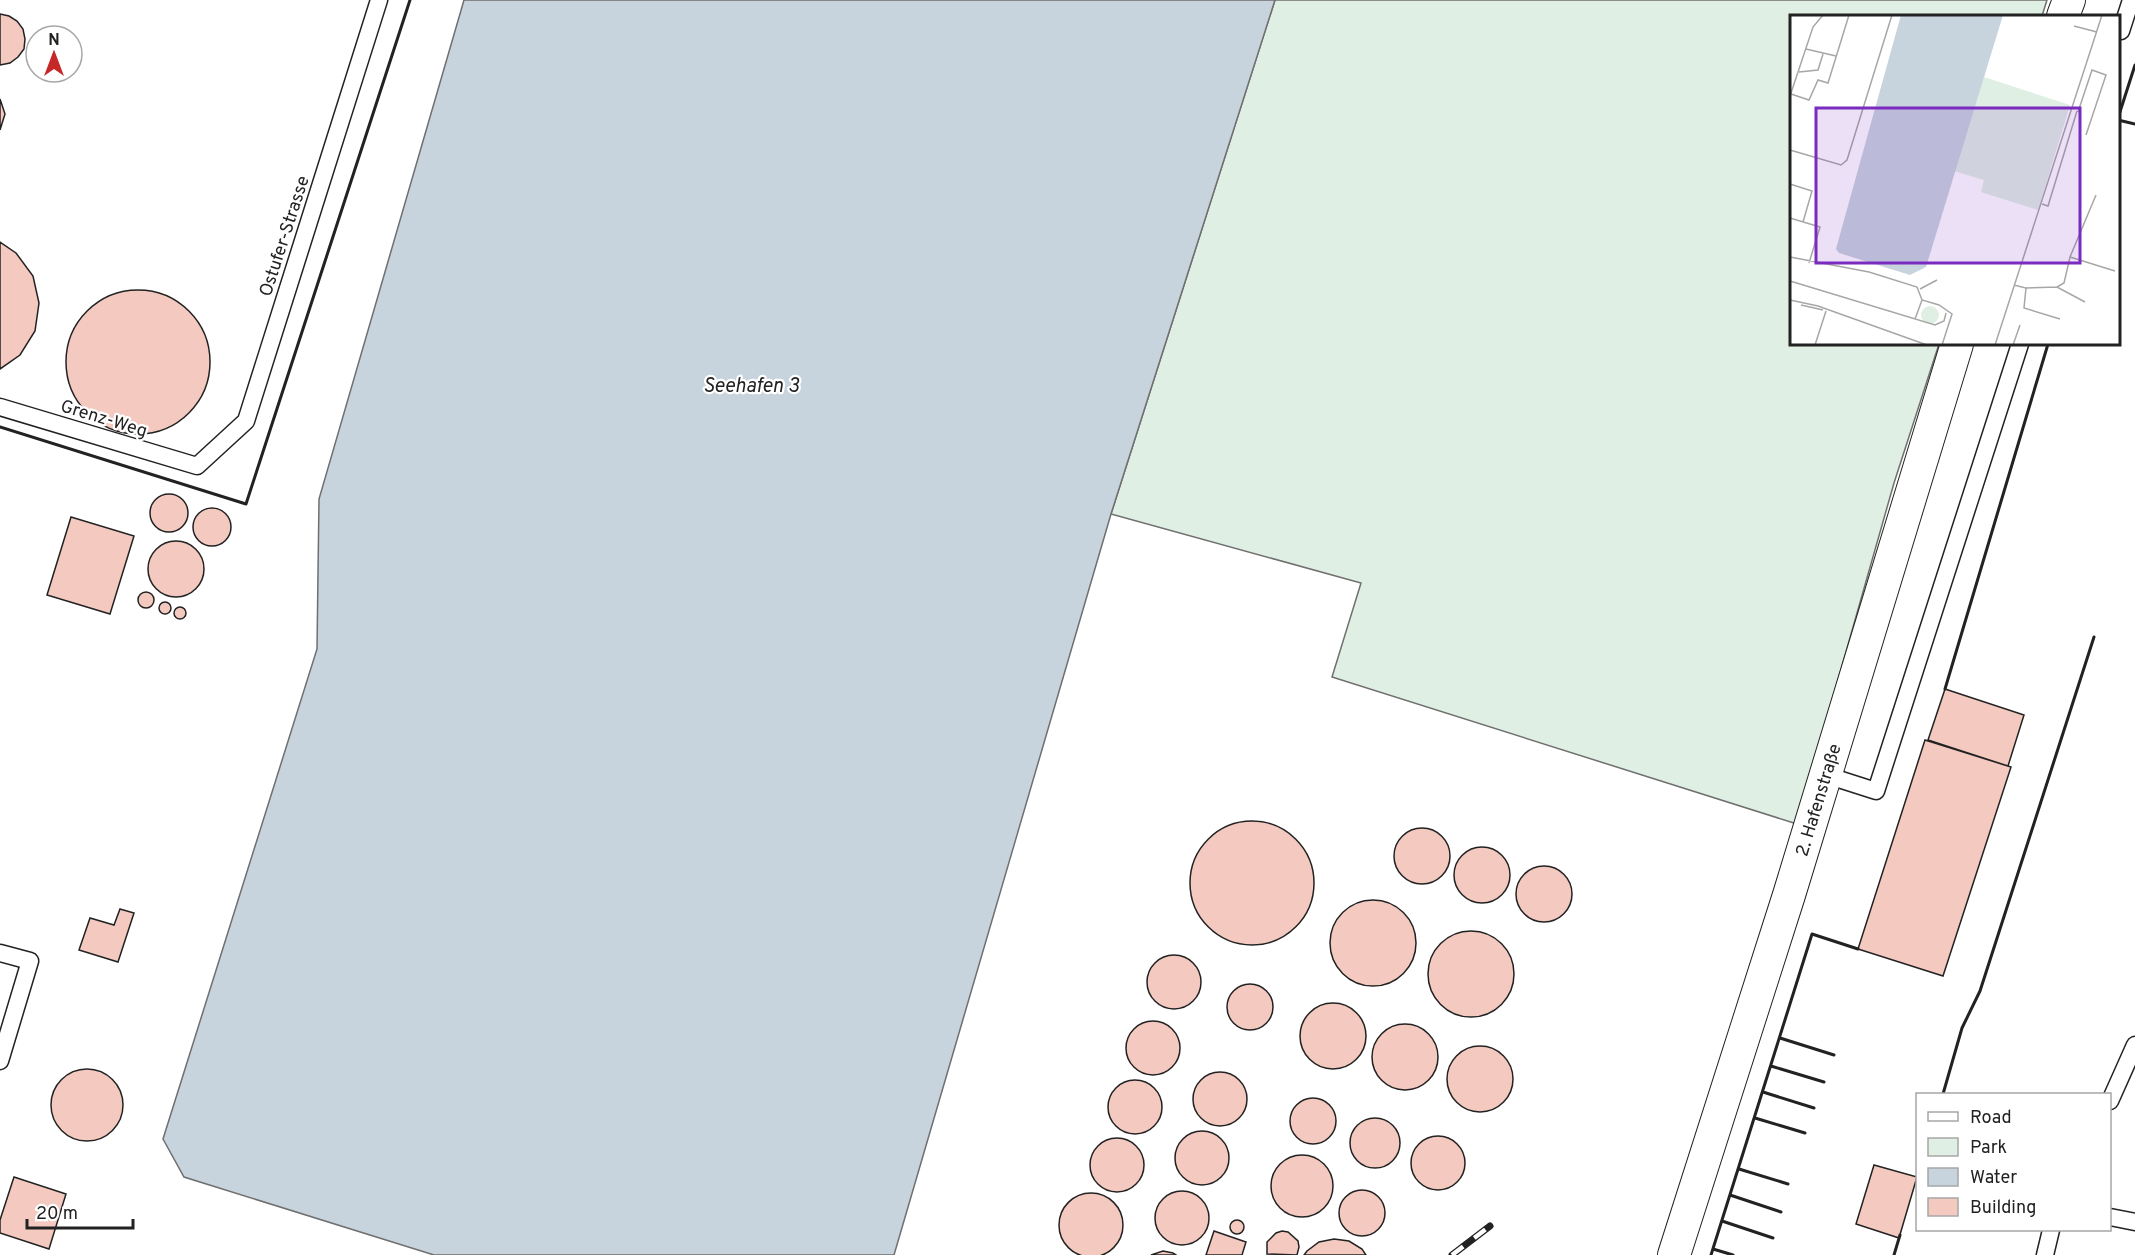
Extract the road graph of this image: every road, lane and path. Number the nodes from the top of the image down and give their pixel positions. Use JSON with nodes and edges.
{"nodes":[{"id":1,"x":379,"y":0,"type":"edge"},
{"id":2,"x":2131,"y":0,"type":"edge"},
{"id":3,"x":2120,"y":31,"type":"edge"},
{"id":4,"x":1957,"y":345,"type":"edge"},
{"id":5,"x":2020,"y":345,"type":"edge"},
{"id":6,"x":0,"y":407,"type":"edge"},
{"id":7,"x":197,"y":466,"type":"joint"},
{"id":8,"x":1826,"y":776,"type":"junction"},
{"id":9,"x":0,"y":953,"type":"edge"},
{"id":10,"x":2135,"y":1045,"type":"edge"},
{"id":11,"x":0,"y":1061,"type":"edge"},
{"id":12,"x":2111,"y":1097,"type":"edge"},
{"id":13,"x":2111,"y":1217,"type":"edge"},
{"id":14,"x":2135,"y":1222,"type":"edge"},
{"id":15,"x":2051,"y":1231,"type":"edge"},
{"id":16,"x":1674,"y":1255,"type":"edge"},
{"id":17,"x":2045,"y":1255,"type":"edge"}],
"edges":[{"from":1,"to":7,"type":"lane","name":"Ostufer-Strasse"},
{"from":2,"to":3,"type":"lane"},
{"from":4,"to":8,"type":"street","name":"2. Hafenstraße"},
{"from":5,"to":8,"type":"lane"},
{"from":6,"to":7,"type":"lane","name":"Grenz-Weg"},
{"from":8,"to":16,"type":"street","name":"2. Hafenstraße"},
{"from":9,"to":11,"type":"lane"},
{"from":10,"to":12,"type":"lane"},
{"from":13,"to":14,"type":"lane"},
{"from":15,"to":17,"type":"lane"}]}
